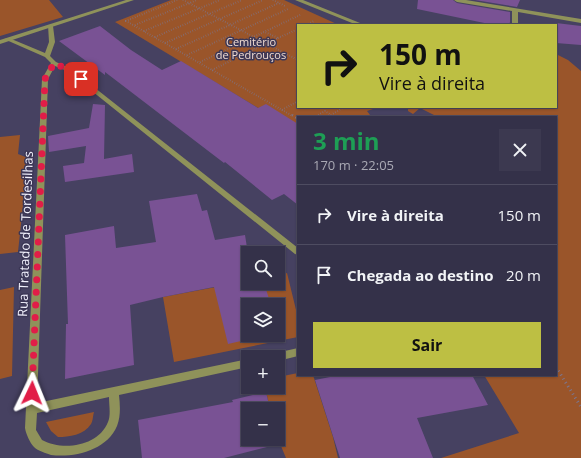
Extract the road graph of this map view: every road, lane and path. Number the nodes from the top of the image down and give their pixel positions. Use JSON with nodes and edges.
{"nodes":[{"id":1,"x":132,"y":0,"type":"edge"},
{"id":2,"x":177,"y":0,"type":"edge"},
{"id":3,"x":183,"y":0,"type":"edge"},
{"id":4,"x":197,"y":0,"type":"edge"},
{"id":5,"x":220,"y":0,"type":"edge"},
{"id":6,"x":242,"y":0,"type":"edge"},
{"id":7,"x":263,"y":0,"type":"edge"},
{"id":8,"x":298,"y":0,"type":"edge"},
{"id":9,"x":457,"y":0,"type":"edge"},
{"id":10,"x":189,"y":3,"type":"junction"},
{"id":11,"x":279,"y":3,"type":"dead end"},
{"id":12,"x":290,"y":8,"type":"dead end"},
{"id":13,"x":199,"y":9,"type":"junction"},
{"id":14,"x":515,"y":10,"type":"junction"},
{"id":15,"x":209,"y":14,"type":"junction"},
{"id":16,"x":302,"y":14,"type":"dead end"},
{"id":17,"x":220,"y":19,"type":"junction"},
{"id":18,"x":316,"y":20,"type":"dead end"},
{"id":19,"x":581,"y":21,"type":"edge"},
{"id":20,"x":308,"y":24,"type":"edge"},
{"id":21,"x":359,"y":24,"type":"edge"},
{"id":22,"x":515,"y":24,"type":"edge"},
{"id":23,"x":230,"y":25,"type":"junction"},
{"id":24,"x":50,"y":26,"type":"junction"},
{"id":25,"x":135,"y":26,"type":"junction"},
{"id":26,"x":297,"y":29,"type":"edge"},
{"id":27,"x":241,"y":30,"type":"junction"},
{"id":28,"x":144,"y":31,"type":"junction"},
{"id":29,"x":265,"y":32,"type":"junction"},
{"id":30,"x":155,"y":37,"type":"junction"},
{"id":31,"x":254,"y":37,"type":"junction"},
{"id":32,"x":278,"y":38,"type":"junction"},
{"id":33,"x":7,"y":39,"type":"junction"},
{"id":34,"x":0,"y":42,"type":"edge"},
{"id":35,"x":243,"y":42,"type":"junction"},
{"id":36,"x":165,"y":43,"type":"junction"},
{"id":37,"x":267,"y":44,"type":"junction"},
{"id":38,"x":176,"y":49,"type":"junction"},
{"id":39,"x":255,"y":49,"type":"junction"},
{"id":40,"x":187,"y":55,"type":"junction"},
{"id":41,"x":47,"y":56,"type":"junction"},
{"id":42,"x":297,"y":59,"type":"edge"},
{"id":43,"x":200,"y":62,"type":"junction"},
{"id":44,"x":54,"y":63,"type":"junction"},
{"id":45,"x":212,"y":70,"type":"junction"},
{"id":46,"x":297,"y":102,"type":"edge"},
{"id":47,"x":342,"y":108,"type":"edge"},
{"id":48,"x":282,"y":110,"type":"junction"},
{"id":49,"x":317,"y":116,"type":"edge"},
{"id":50,"x":297,"y":118,"type":"edge"},
{"id":51,"x":297,"y":251,"type":"edge"},
{"id":52,"x":297,"y":352,"type":"edge"},
{"id":53,"x":285,"y":355,"type":"edge"},
{"id":54,"x":241,"y":364,"type":"edge"},
{"id":55,"x":557,"y":369,"type":"edge"},
{"id":56,"x":114,"y":391,"type":"junction"},
{"id":57,"x":581,"y":407,"type":"edge"},
{"id":58,"x":32,"y":409,"type":"junction"}],
"edges":[{"from":1,"to":24,"type":"street"},
{"from":2,"to":25,"type":"path"},
{"from":3,"to":10,"type":"path"},
{"from":4,"to":10,"type":"path"},
{"from":5,"to":13,"type":"path"},
{"from":6,"to":15,"type":"path"},
{"from":7,"to":17,"type":"path"},
{"from":8,"to":21,"type":"street"},
{"from":9,"to":14,"type":"street"},
{"from":10,"to":13,"type":"path"},
{"from":10,"to":25,"type":"path"},
{"from":11,"to":23,"type":"path"},
{"from":12,"to":27,"type":"path"},
{"from":13,"to":15,"type":"path"},
{"from":13,"to":28,"type":"path"},
{"from":14,"to":19,"type":"street"},
{"from":14,"to":22,"type":"street"},
{"from":15,"to":17,"type":"path"},
{"from":15,"to":30,"type":"path"},
{"from":16,"to":29,"type":"path"},
{"from":17,"to":23,"type":"path"},
{"from":17,"to":36,"type":"path"},
{"from":18,"to":20,"type":"path"},
{"from":23,"to":27,"type":"path"},
{"from":23,"to":38,"type":"path"},
{"from":24,"to":33,"type":"street"},
{"from":24,"to":41,"type":"street"},
{"from":25,"to":28,"type":"path"},
{"from":26,"to":32,"type":"path"},
{"from":27,"to":31,"type":"path"},
{"from":27,"to":40,"type":"path"},
{"from":28,"to":30,"type":"path"},
{"from":29,"to":31,"type":"path"},
{"from":29,"to":32,"type":"path"},
{"from":30,"to":36,"type":"path"},
{"from":31,"to":35,"type":"path"},
{"from":31,"to":37,"type":"path"},
{"from":32,"to":37,"type":"path"},
{"from":33,"to":34,"type":"street"},
{"from":33,"to":41,"type":"street"},
{"from":35,"to":39,"type":"path"},
{"from":35,"to":43,"type":"path"},
{"from":36,"to":38,"type":"path"},
{"from":37,"to":39,"type":"path"},
{"from":37,"to":42,"type":"path"},
{"from":38,"to":40,"type":"path"},
{"from":39,"to":45,"type":"path"},
{"from":40,"to":43,"type":"path"},
{"from":41,"to":44,"type":"street"},
{"from":43,"to":45,"type":"path"},
{"from":44,"to":51,"type":"street"},
{"from":44,"to":58,"type":"street","name":"Rua Tratado de Tordesilhas"},
{"from":45,"to":48,"type":"path"},
{"from":46,"to":48,"type":"path"},
{"from":47,"to":49,"type":"path"},
{"from":48,"to":50,"type":"path"},
{"from":52,"to":53,"type":"street"},
{"from":54,"to":56,"type":"street"},
{"from":55,"to":57,"type":"path"},
{"from":56,"to":58,"type":"street"},
{"from":56,"to":58,"type":"street","name":"Rua Tratado de Tordesilhas"}]}
